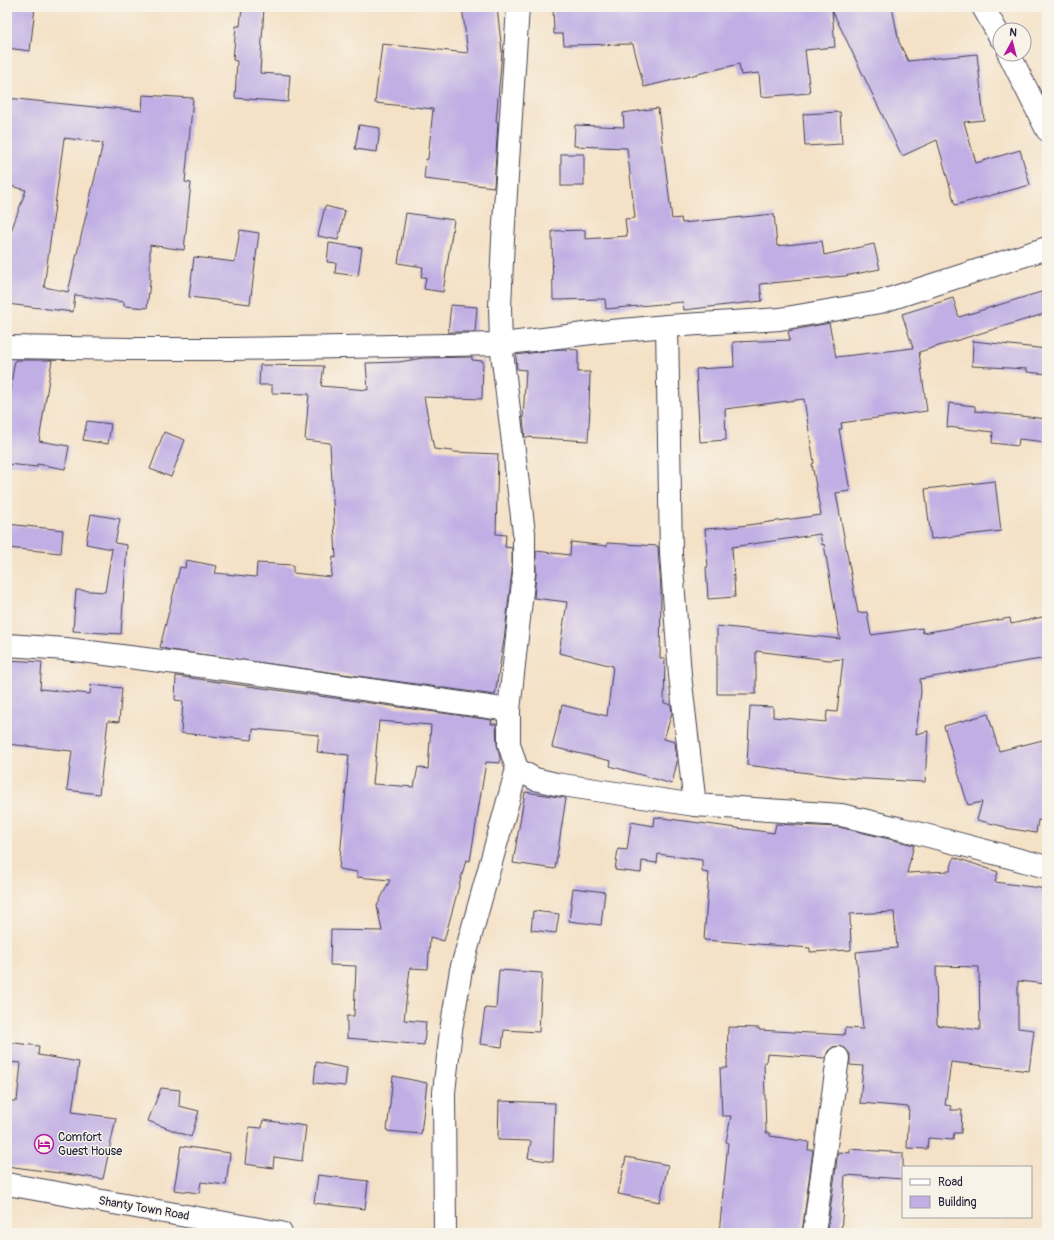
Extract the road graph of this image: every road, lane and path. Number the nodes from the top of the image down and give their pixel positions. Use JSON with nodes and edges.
{"nodes":[{"id":1,"x":518,"y":7,"type":"edge"},
{"id":2,"x":983,"y":7,"type":"edge"},
{"id":3,"x":992,"y":23,"type":"edge"},
{"id":4,"x":1013,"y":62,"type":"edge"},
{"id":5,"x":1047,"y":130,"type":"edge"},
{"id":6,"x":1047,"y":248,"type":"edge"},
{"id":7,"x":667,"y":326,"type":"junction"},
{"id":8,"x":502,"y":344,"type":"junction"},
{"id":9,"x":7,"y":346,"type":"edge"},
{"id":10,"x":7,"y":645,"type":"edge"},
{"id":11,"x":509,"y":710,"type":"junction"},
{"id":12,"x":517,"y":769,"type":"junction"},
{"id":13,"x":695,"y":805,"type":"junction"},
{"id":14,"x":1047,"y":867,"type":"edge"},
{"id":15,"x":838,"y":1058,"type":"dead end"},
{"id":16,"x":7,"y":1184,"type":"edge"},
{"id":17,"x":281,"y":1233,"type":"edge"},
{"id":18,"x":445,"y":1233,"type":"edge"},
{"id":19,"x":814,"y":1233,"type":"edge"}],
"edges":[{"from":1,"to":8,"type":"street"},
{"from":2,"to":3,"type":"street"},
{"from":4,"to":5,"type":"street"},
{"from":6,"to":7,"type":"street"},
{"from":7,"to":8,"type":"street"},
{"from":7,"to":13,"type":"street"},
{"from":8,"to":9,"type":"street"},
{"from":8,"to":11,"type":"street"},
{"from":10,"to":11,"type":"street"},
{"from":11,"to":12,"type":"street"},
{"from":12,"to":13,"type":"street"},
{"from":12,"to":18,"type":"street"},
{"from":13,"to":14,"type":"street"},
{"from":15,"to":19,"type":"street"},
{"from":16,"to":17,"type":"street","name":"Shanty Town Road"}]}
